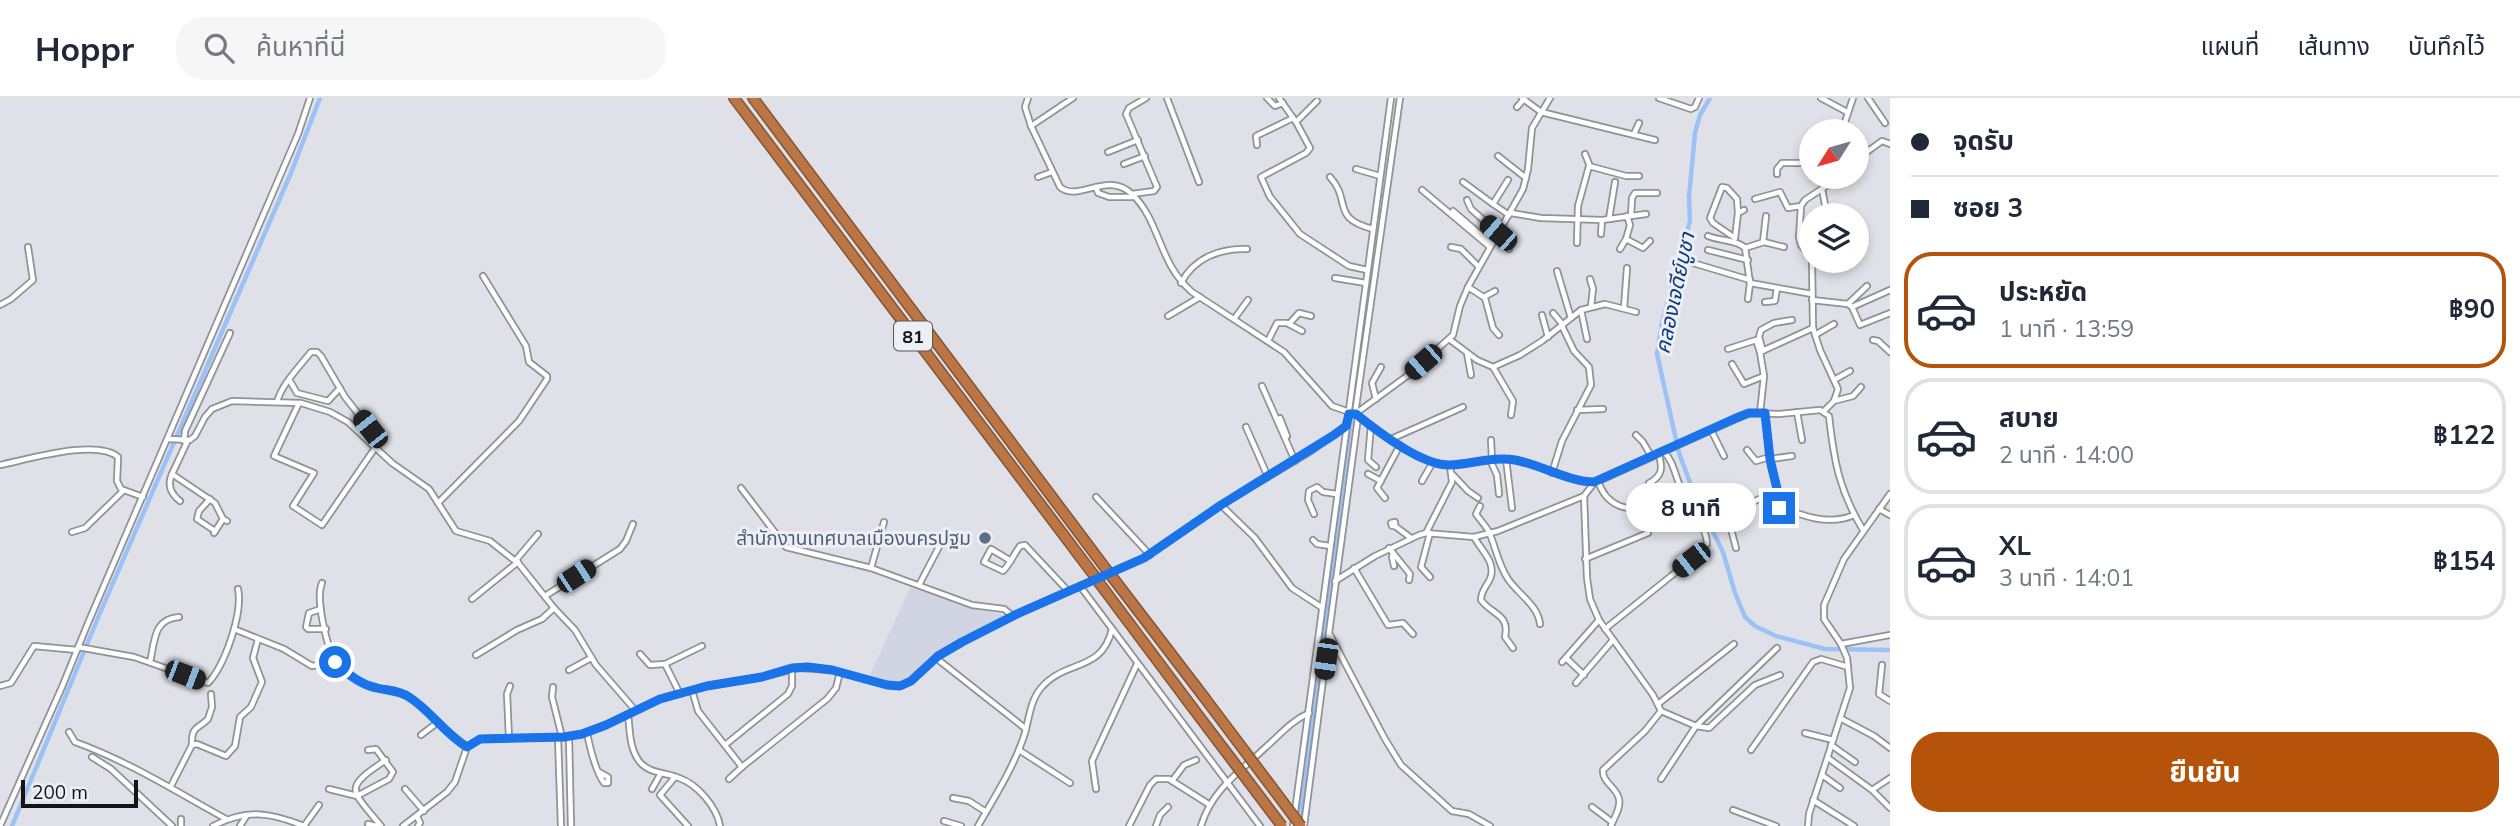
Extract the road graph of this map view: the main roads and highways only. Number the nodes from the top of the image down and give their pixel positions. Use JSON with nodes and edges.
{"nodes":[{"id":1,"x":734,"y":98,"type":"edge"},
{"id":2,"x":752,"y":98,"type":"edge"},
{"id":3,"x":1282,"y":826,"type":"edge"},
{"id":4,"x":1302,"y":826,"type":"edge"}],
"edges":[{"from":1,"to":3,"type":"highway","number":"81","bridge":true},
{"from":2,"to":4,"type":"highway","number":"81","bridge":true}]}
